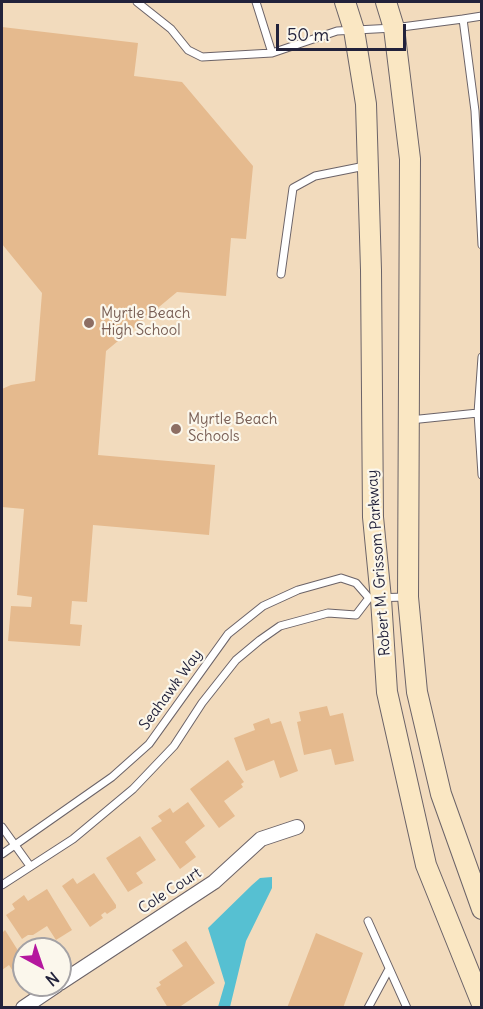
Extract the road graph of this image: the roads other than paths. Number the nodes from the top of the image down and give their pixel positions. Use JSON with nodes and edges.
{"nodes":[{"id":1,"x":137,"y":2,"type":"edge"},
{"id":2,"x":256,"y":2,"type":"edge"},
{"id":3,"x":345,"y":2,"type":"edge"},
{"id":4,"x":386,"y":2,"type":"edge"},
{"id":5,"x":482,"y":16,"type":"edge"},
{"id":6,"x":463,"y":19,"type":"junction"},
{"id":7,"x":394,"y":28,"type":"junction"},
{"id":8,"x":354,"y":30,"type":"junction"},
{"id":9,"x":272,"y":53,"type":"junction"},
{"id":10,"x":478,"y":111,"type":"edge"},
{"id":11,"x":368,"y":165,"type":"junction"},
{"id":12,"x":482,"y":245,"type":"edge"},
{"id":13,"x":281,"y":274,"type":"dead end"},
{"id":14,"x":482,"y":357,"type":"edge"},
{"id":15,"x":478,"y":413,"type":"junction"},
{"id":16,"x":407,"y":420,"type":"junction"},
{"id":17,"x":482,"y":475,"type":"edge"},
{"id":18,"x":408,"y":597,"type":"junction"},
{"id":19,"x":375,"y":599,"type":"junction"},
{"id":20,"x":2,"y":827,"type":"edge"},
{"id":21,"x":297,"y":827,"type":"dead end"},
{"id":22,"x":15,"y":845,"type":"junction"},
{"id":23,"x":2,"y":854,"type":"edge"},
{"id":24,"x":30,"y":866,"type":"junction"},
{"id":25,"x":2,"y":885,"type":"edge"},
{"id":26,"x":482,"y":909,"type":"edge"},
{"id":27,"x":368,"y":921,"type":"dead end"},
{"id":28,"x":389,"y":969,"type":"junction"},
{"id":29,"x":72,"y":975,"type":"edge"},
{"id":30,"x":40,"y":997,"type":"edge"},
{"id":31,"x":482,"y":1004,"type":"edge"},
{"id":32,"x":23,"y":1008,"type":"edge"},
{"id":33,"x":368,"y":1008,"type":"edge"},
{"id":34,"x":407,"y":1008,"type":"edge"}],
"edges":[{"from":1,"to":9,"type":"lane"},
{"from":2,"to":9,"type":"lane"},
{"from":3,"to":8,"type":"main road","name":"Robert M. Grissom Parkway"},
{"from":4,"to":7,"type":"main road","name":"Robert M. Grissom Parkway"},
{"from":5,"to":6,"type":"lane"},
{"from":6,"to":7,"type":"lane"},
{"from":6,"to":10,"type":"lane"},
{"from":7,"to":8,"type":"lane"},
{"from":7,"to":16,"type":"main road","name":"Robert M. Grissom Parkway"},
{"from":8,"to":9,"type":"lane"},
{"from":8,"to":11,"type":"main road","name":"Robert M. Grissom Parkway"},
{"from":10,"to":12,"type":"lane"},
{"from":11,"to":13,"type":"lane"},
{"from":11,"to":19,"type":"main road","name":"Robert M. Grissom Parkway"},
{"from":14,"to":15,"type":"lane"},
{"from":15,"to":16,"type":"lane"},
{"from":15,"to":17,"type":"lane"},
{"from":16,"to":18,"type":"main road","name":"Robert M. Grissom Parkway"},
{"from":18,"to":19,"type":"lane"},
{"from":18,"to":26,"type":"main road","name":"Robert M. Grissom Parkway"},
{"from":19,"to":22,"type":"lane","name":"Seahawk Way"},
{"from":19,"to":24,"type":"lane"},
{"from":19,"to":31,"type":"main road","name":"Robert M. Grissom Parkway"},
{"from":20,"to":22,"type":"lane"},
{"from":21,"to":29,"type":"street","name":"Cole Court"},
{"from":22,"to":23,"type":"lane","name":"Seahawk Way"},
{"from":22,"to":24,"type":"lane"},
{"from":24,"to":25,"type":"lane"},
{"from":27,"to":28,"type":"lane"},
{"from":28,"to":33,"type":"lane"},
{"from":28,"to":34,"type":"lane"},
{"from":30,"to":32,"type":"street","name":"Cole Court"}]}
